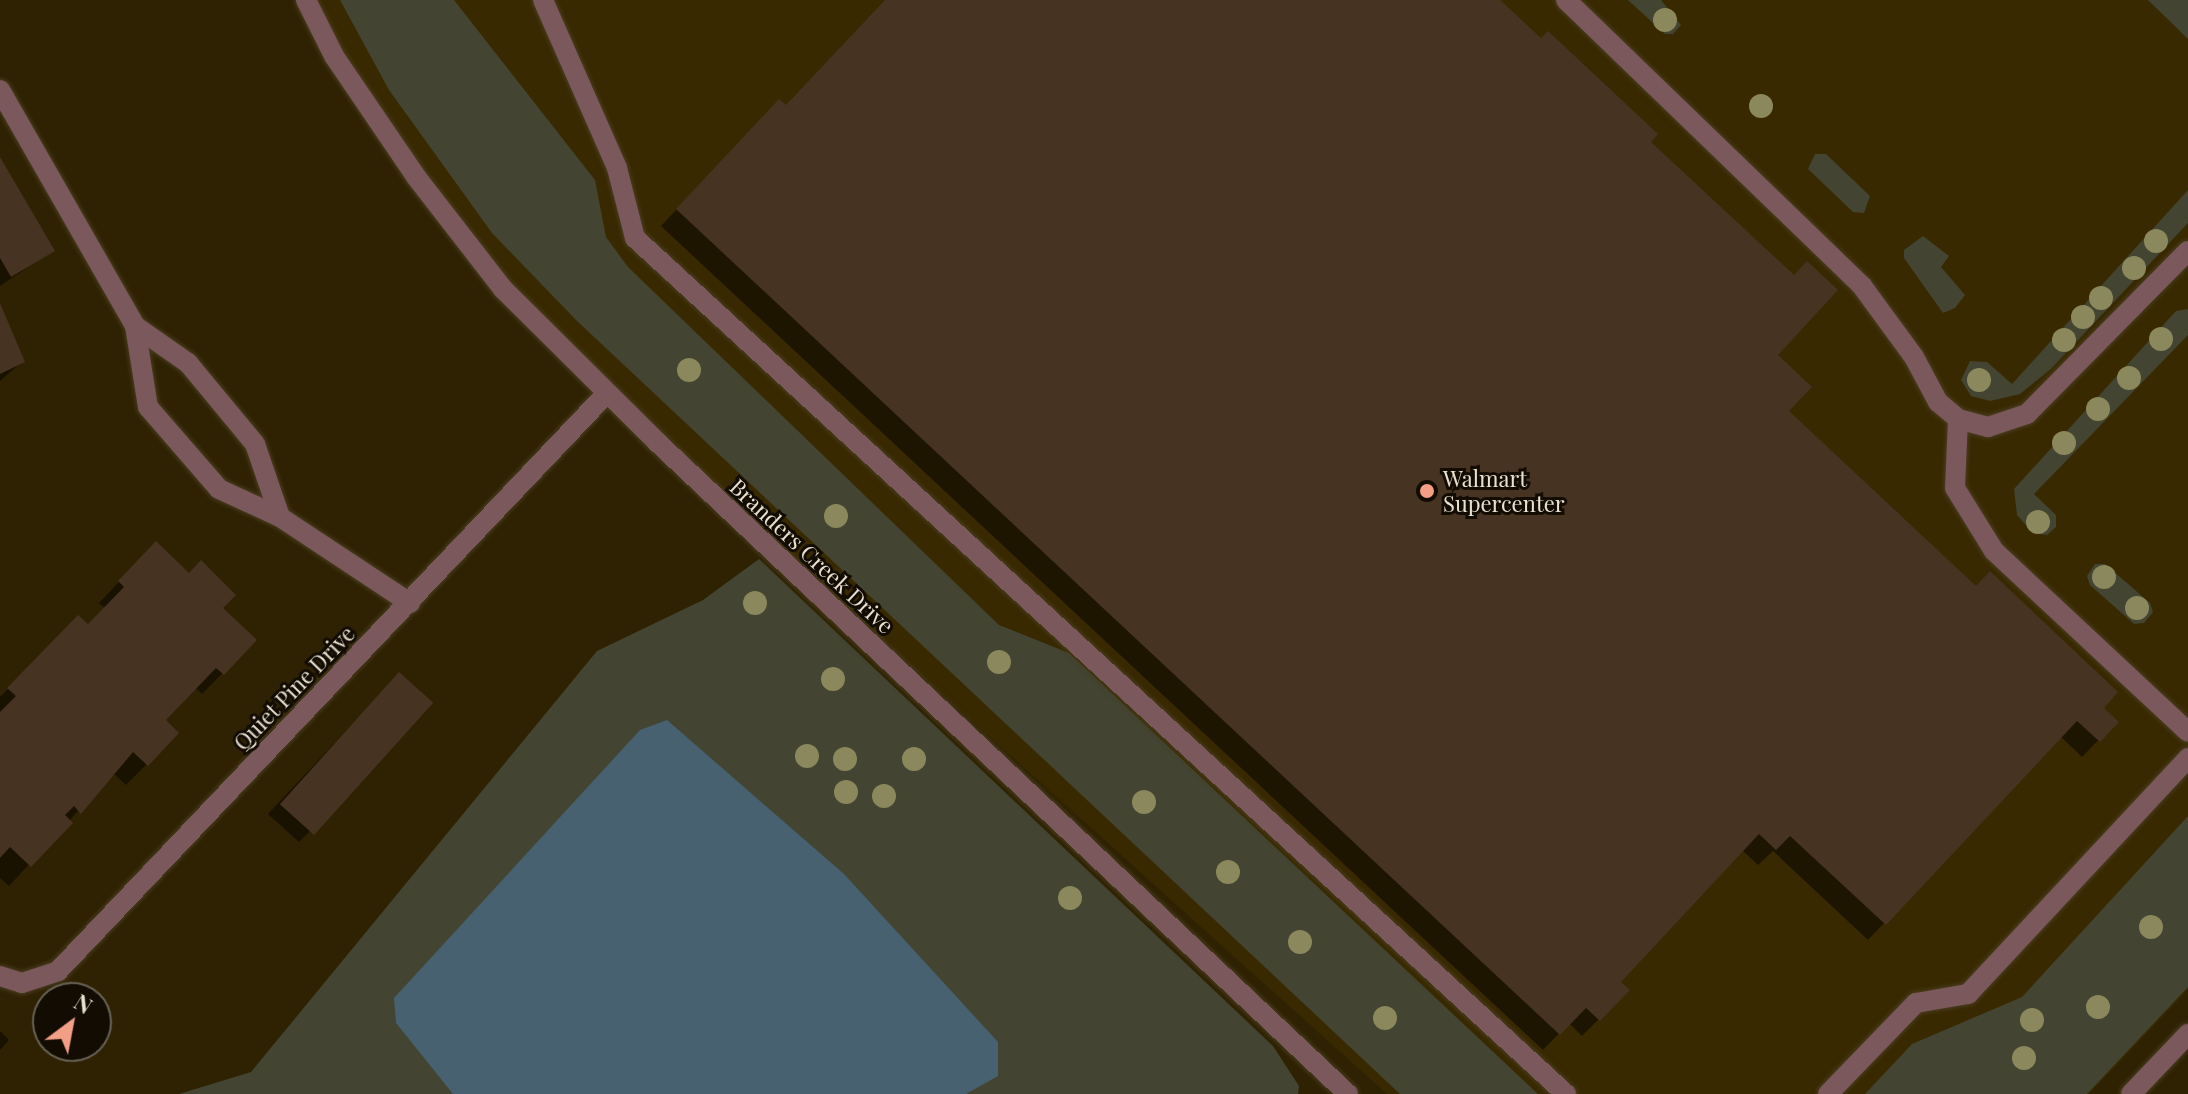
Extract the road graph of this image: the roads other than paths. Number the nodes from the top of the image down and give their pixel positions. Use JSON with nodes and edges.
{"nodes":[{"id":1,"x":306,"y":0,"type":"edge"},
{"id":2,"x":543,"y":0,"type":"edge"},
{"id":3,"x":1566,"y":0,"type":"edge"},
{"id":4,"x":0,"y":90,"type":"edge"},
{"id":5,"x":2188,"y":251,"type":"edge"},
{"id":6,"x":135,"y":326,"type":"junction"},
{"id":7,"x":607,"y":393,"type":"junction"},
{"id":8,"x":1958,"y":419,"type":"junction"},
{"id":9,"x":280,"y":517,"type":"junction"},
{"id":10,"x":410,"y":603,"type":"junction"},
{"id":11,"x":2188,"y":732,"type":"edge"},
{"id":12,"x":2188,"y":758,"type":"edge"},
{"id":13,"x":0,"y":976,"type":"edge"},
{"id":14,"x":2188,"y":1034,"type":"edge"},
{"id":15,"x":1348,"y":1094,"type":"edge"},
{"id":16,"x":1566,"y":1094,"type":"edge"},
{"id":17,"x":1828,"y":1094,"type":"edge"},
{"id":18,"x":2131,"y":1094,"type":"edge"}],
"edges":[{"from":1,"to":7,"type":"street","name":"Branders Creek Drive"},
{"from":2,"to":16,"type":"street"},
{"from":3,"to":8,"type":"street"},
{"from":4,"to":6,"type":"street"},
{"from":5,"to":8,"type":"street"},
{"from":6,"to":9,"type":"street"},
{"from":6,"to":9,"type":"street"},
{"from":7,"to":10,"type":"street","name":"Quiet Pine Drive"},
{"from":7,"to":15,"type":"street","name":"Branders Creek Drive"},
{"from":8,"to":11,"type":"street"},
{"from":9,"to":10,"type":"street"},
{"from":10,"to":13,"type":"street","name":"Quiet Pine Drive"},
{"from":12,"to":17,"type":"street"},
{"from":14,"to":18,"type":"street"}]}
